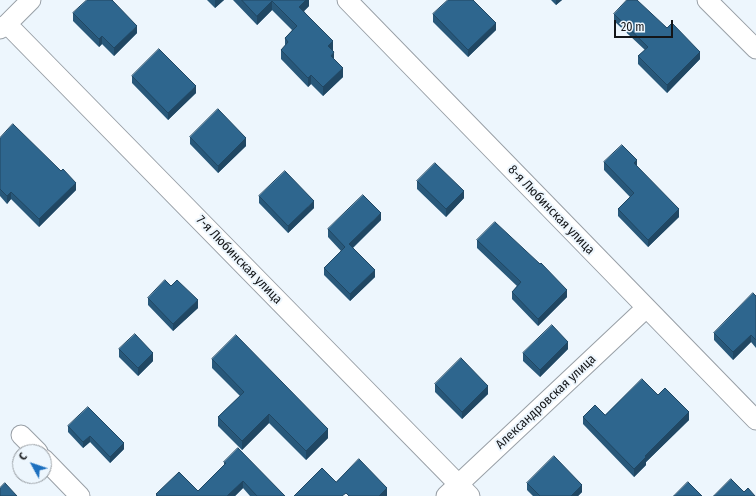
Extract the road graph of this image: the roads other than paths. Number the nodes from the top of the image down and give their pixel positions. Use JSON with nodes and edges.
{"nodes":[{"id":1,"x":31,"y":0,"type":"edge"},
{"id":2,"x":347,"y":0,"type":"edge"},
{"id":3,"x":707,"y":0,"type":"edge"},
{"id":4,"x":4,"y":27,"type":"edge"},
{"id":5,"x":756,"y":49,"type":"edge"},
{"id":6,"x":646,"y":308,"type":"junction"},
{"id":7,"x":756,"y":420,"type":"edge"},
{"id":8,"x":21,"y":435,"type":"dead end"},
{"id":9,"x":30,"y":444,"type":"edge"},
{"id":10,"x":52,"y":466,"type":"edge"},
{"id":11,"x":458,"y":492,"type":"edge"},
{"id":12,"x":80,"y":496,"type":"edge"}],
"edges":[{"from":1,"to":4,"type":"street"},
{"from":2,"to":6,"type":"street","name":"8-я Любинская улица"},
{"from":3,"to":5,"type":"street"},
{"from":4,"to":11,"type":"street","name":"7-я Любинская улица"},
{"from":6,"to":7,"type":"street","name":"8-я Любинская улица"},
{"from":6,"to":11,"type":"street","name":"Александровская улица"},
{"from":8,"to":9,"type":"street"},
{"from":10,"to":12,"type":"street"}]}
